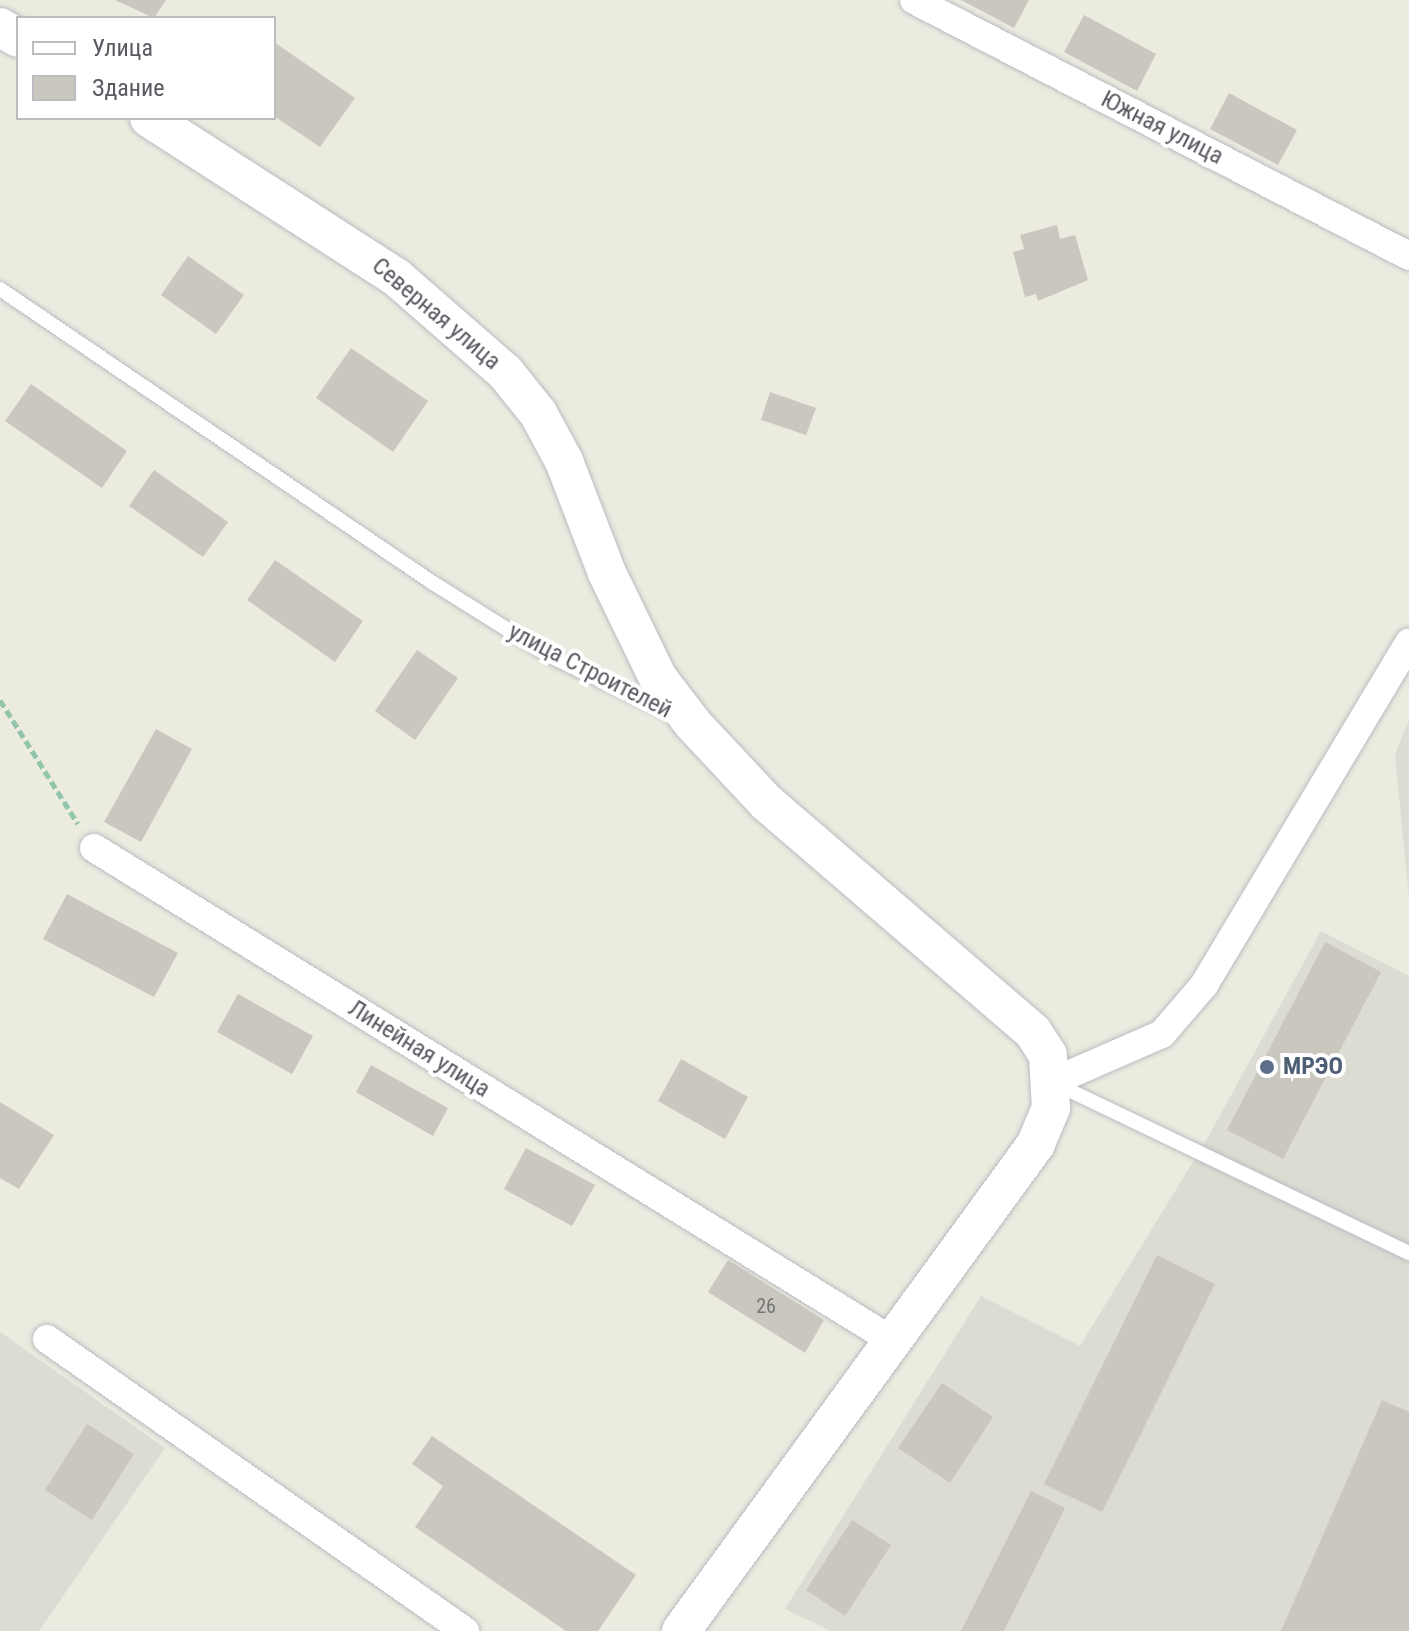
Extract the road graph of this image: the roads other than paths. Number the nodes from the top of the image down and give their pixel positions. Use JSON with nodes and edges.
{"nodes":[{"id":1,"x":914,"y":0,"type":"edge"},
{"id":2,"x":152,"y":120,"type":"edge"},
{"id":3,"x":1409,"y":256,"type":"edge"},
{"id":4,"x":0,"y":289,"type":"edge"},
{"id":5,"x":1409,"y":643,"type":"edge"},
{"id":6,"x":693,"y":724,"type":"junction"},
{"id":7,"x":94,"y":848,"type":"road end"},
{"id":8,"x":1052,"y":1095,"type":"junction"},
{"id":9,"x":1409,"y":1253,"type":"edge"},
{"id":10,"x":47,"y":1339,"type":"dead end"},
{"id":11,"x":893,"y":1341,"type":"junction"},
{"id":12,"x":465,"y":1631,"type":"edge"},
{"id":13,"x":681,"y":1631,"type":"edge"}],
"edges":[{"from":1,"to":3,"type":"street","name":"Южная улица"},
{"from":2,"to":6,"type":"main road","name":"Северная улица"},
{"from":4,"to":6,"type":"lane","name":"улица Строителей"},
{"from":5,"to":8,"type":"street"},
{"from":6,"to":8,"type":"main road","name":"улица Строителей"},
{"from":7,"to":11,"type":"street","name":"Линейная улица"},
{"from":8,"to":9,"type":"lane"},
{"from":8,"to":11,"type":"main road"},
{"from":10,"to":12,"type":"street"},
{"from":11,"to":13,"type":"main road"}]}
